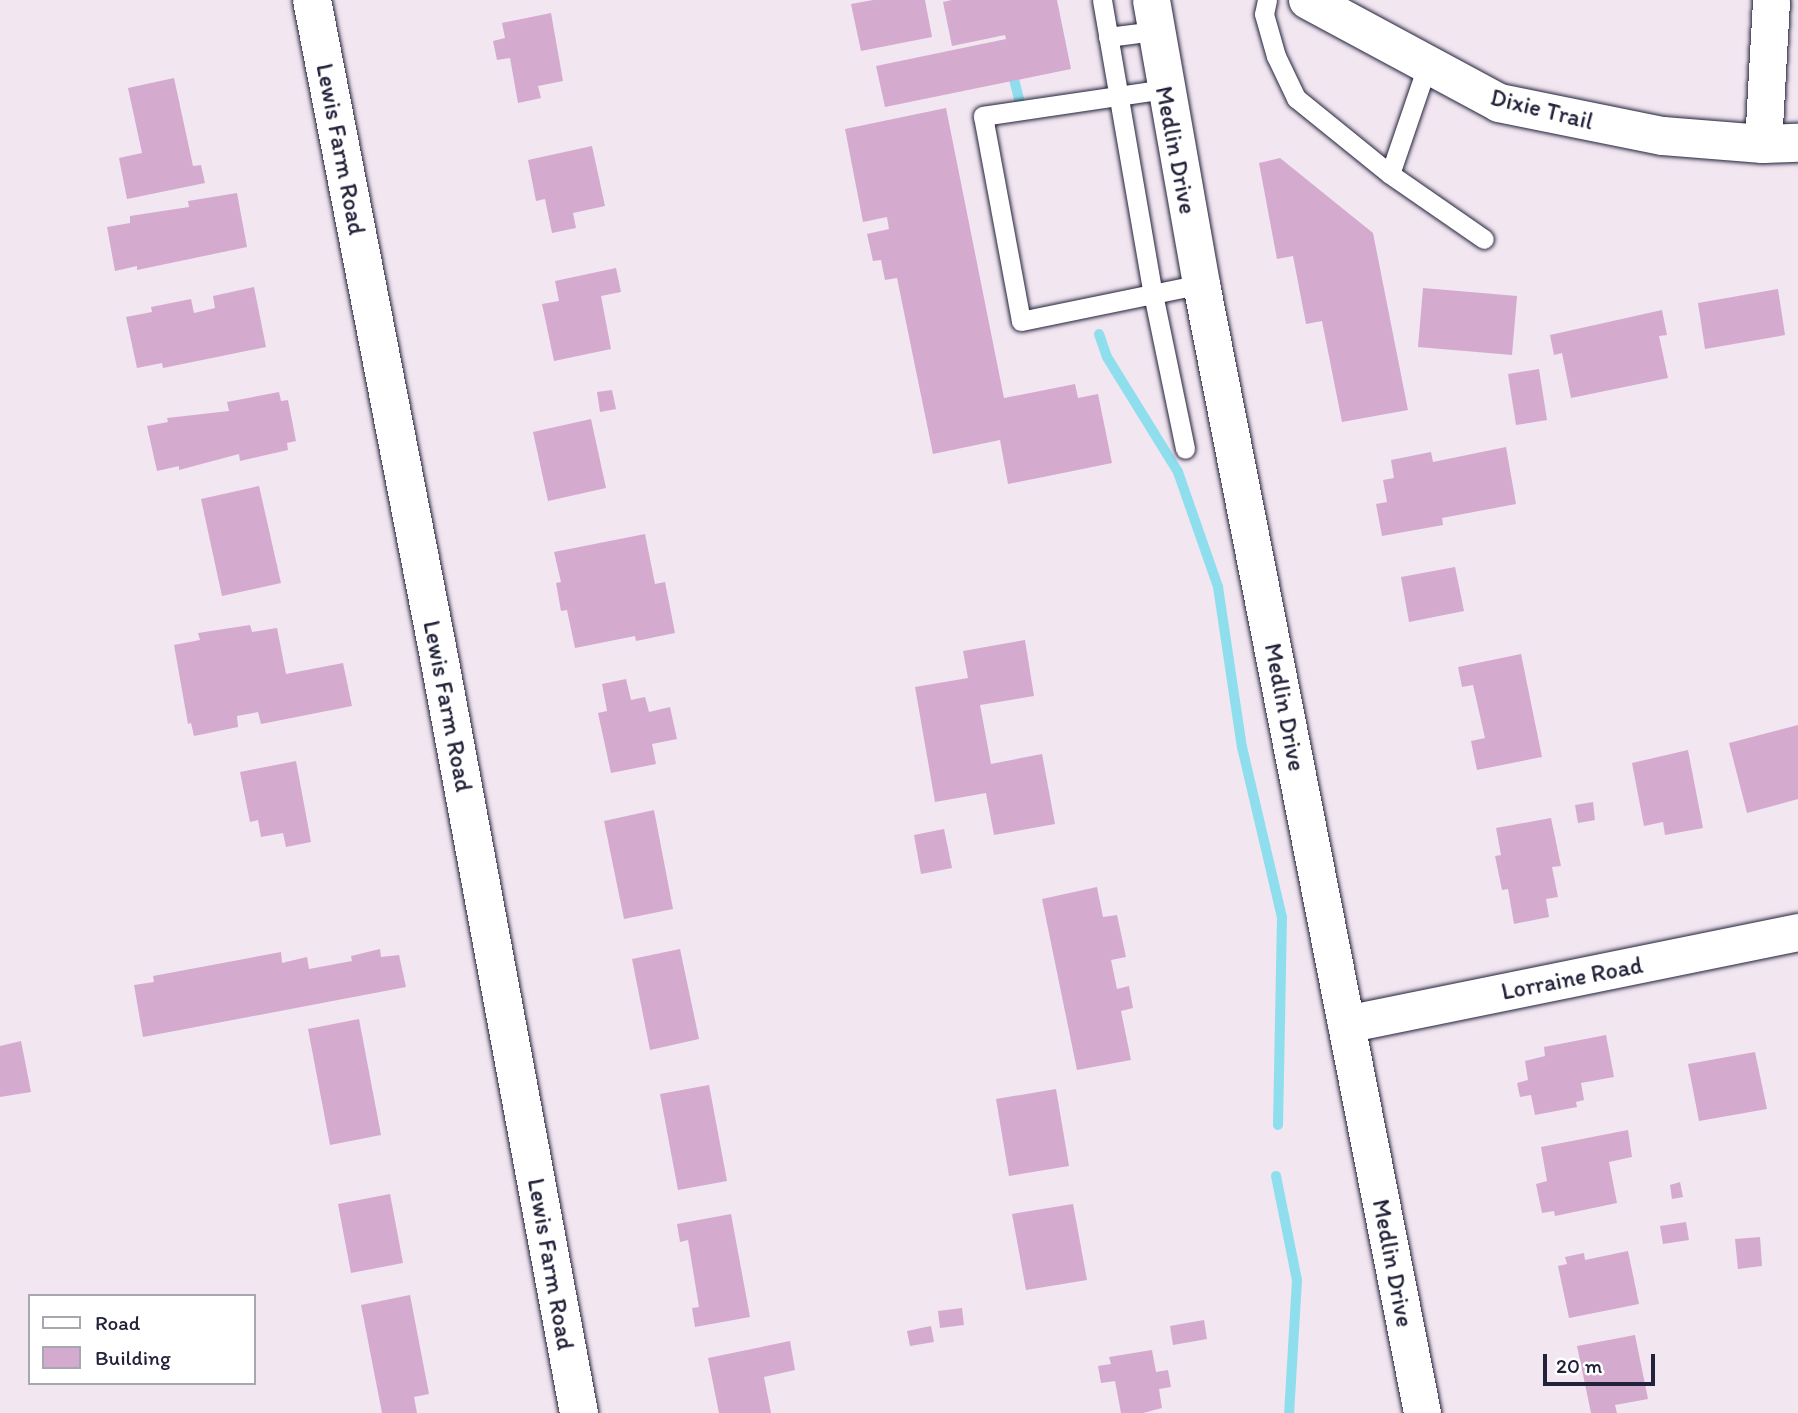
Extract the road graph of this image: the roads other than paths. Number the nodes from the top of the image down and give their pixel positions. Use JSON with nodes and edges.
{"nodes":[{"id":1,"x":312,"y":0,"type":"edge"},
{"id":2,"x":1102,"y":0,"type":"edge"},
{"id":3,"x":1267,"y":0,"type":"edge"},
{"id":4,"x":1308,"y":0,"type":"edge"},
{"id":5,"x":1771,"y":0,"type":"edge"},
{"id":6,"x":1152,"y":16,"type":"edge"},
{"id":7,"x":1108,"y":37,"type":"junction"},
{"id":8,"x":1427,"y":66,"type":"junction"},
{"id":9,"x":1165,"y":89,"type":"junction"},
{"id":10,"x":1118,"y":96,"type":"junction"},
{"id":11,"x":1780,"y":143,"type":"edge"},
{"id":12,"x":1390,"y":174,"type":"junction"},
{"id":13,"x":1484,"y":239,"type":"dead end"},
{"id":14,"x":1201,"y":284,"type":"junction"},
{"id":15,"x":1153,"y":295,"type":"junction"},
{"id":16,"x":1185,"y":449,"type":"dead end"},
{"id":17,"x":1798,"y":932,"type":"edge"},
{"id":18,"x":1346,"y":1024,"type":"junction"},
{"id":19,"x":579,"y":1413,"type":"edge"},
{"id":20,"x":1422,"y":1413,"type":"edge"}],
"edges":[{"from":1,"to":19,"type":"street","name":"Lewis Farm Road"},
{"from":2,"to":7,"type":"lane"},
{"from":3,"to":12,"type":"lane"},
{"from":4,"to":8,"type":"street","name":"Dixie Trail"},
{"from":5,"to":11,"type":"street"},
{"from":6,"to":7,"type":"lane"},
{"from":6,"to":9,"type":"street","name":"Medlin Drive"},
{"from":7,"to":10,"type":"lane"},
{"from":8,"to":11,"type":"street","name":"Dixie Trail"},
{"from":8,"to":12,"type":"lane"},
{"from":9,"to":10,"type":"lane"},
{"from":9,"to":14,"type":"street","name":"Medlin Drive"},
{"from":10,"to":15,"type":"lane"},
{"from":10,"to":15,"type":"lane"},
{"from":12,"to":13,"type":"lane"},
{"from":14,"to":15,"type":"lane"},
{"from":14,"to":18,"type":"street","name":"Medlin Drive"},
{"from":15,"to":16,"type":"lane"},
{"from":17,"to":18,"type":"street","name":"Lorraine Road"},
{"from":18,"to":20,"type":"street","name":"Medlin Drive"}]}
